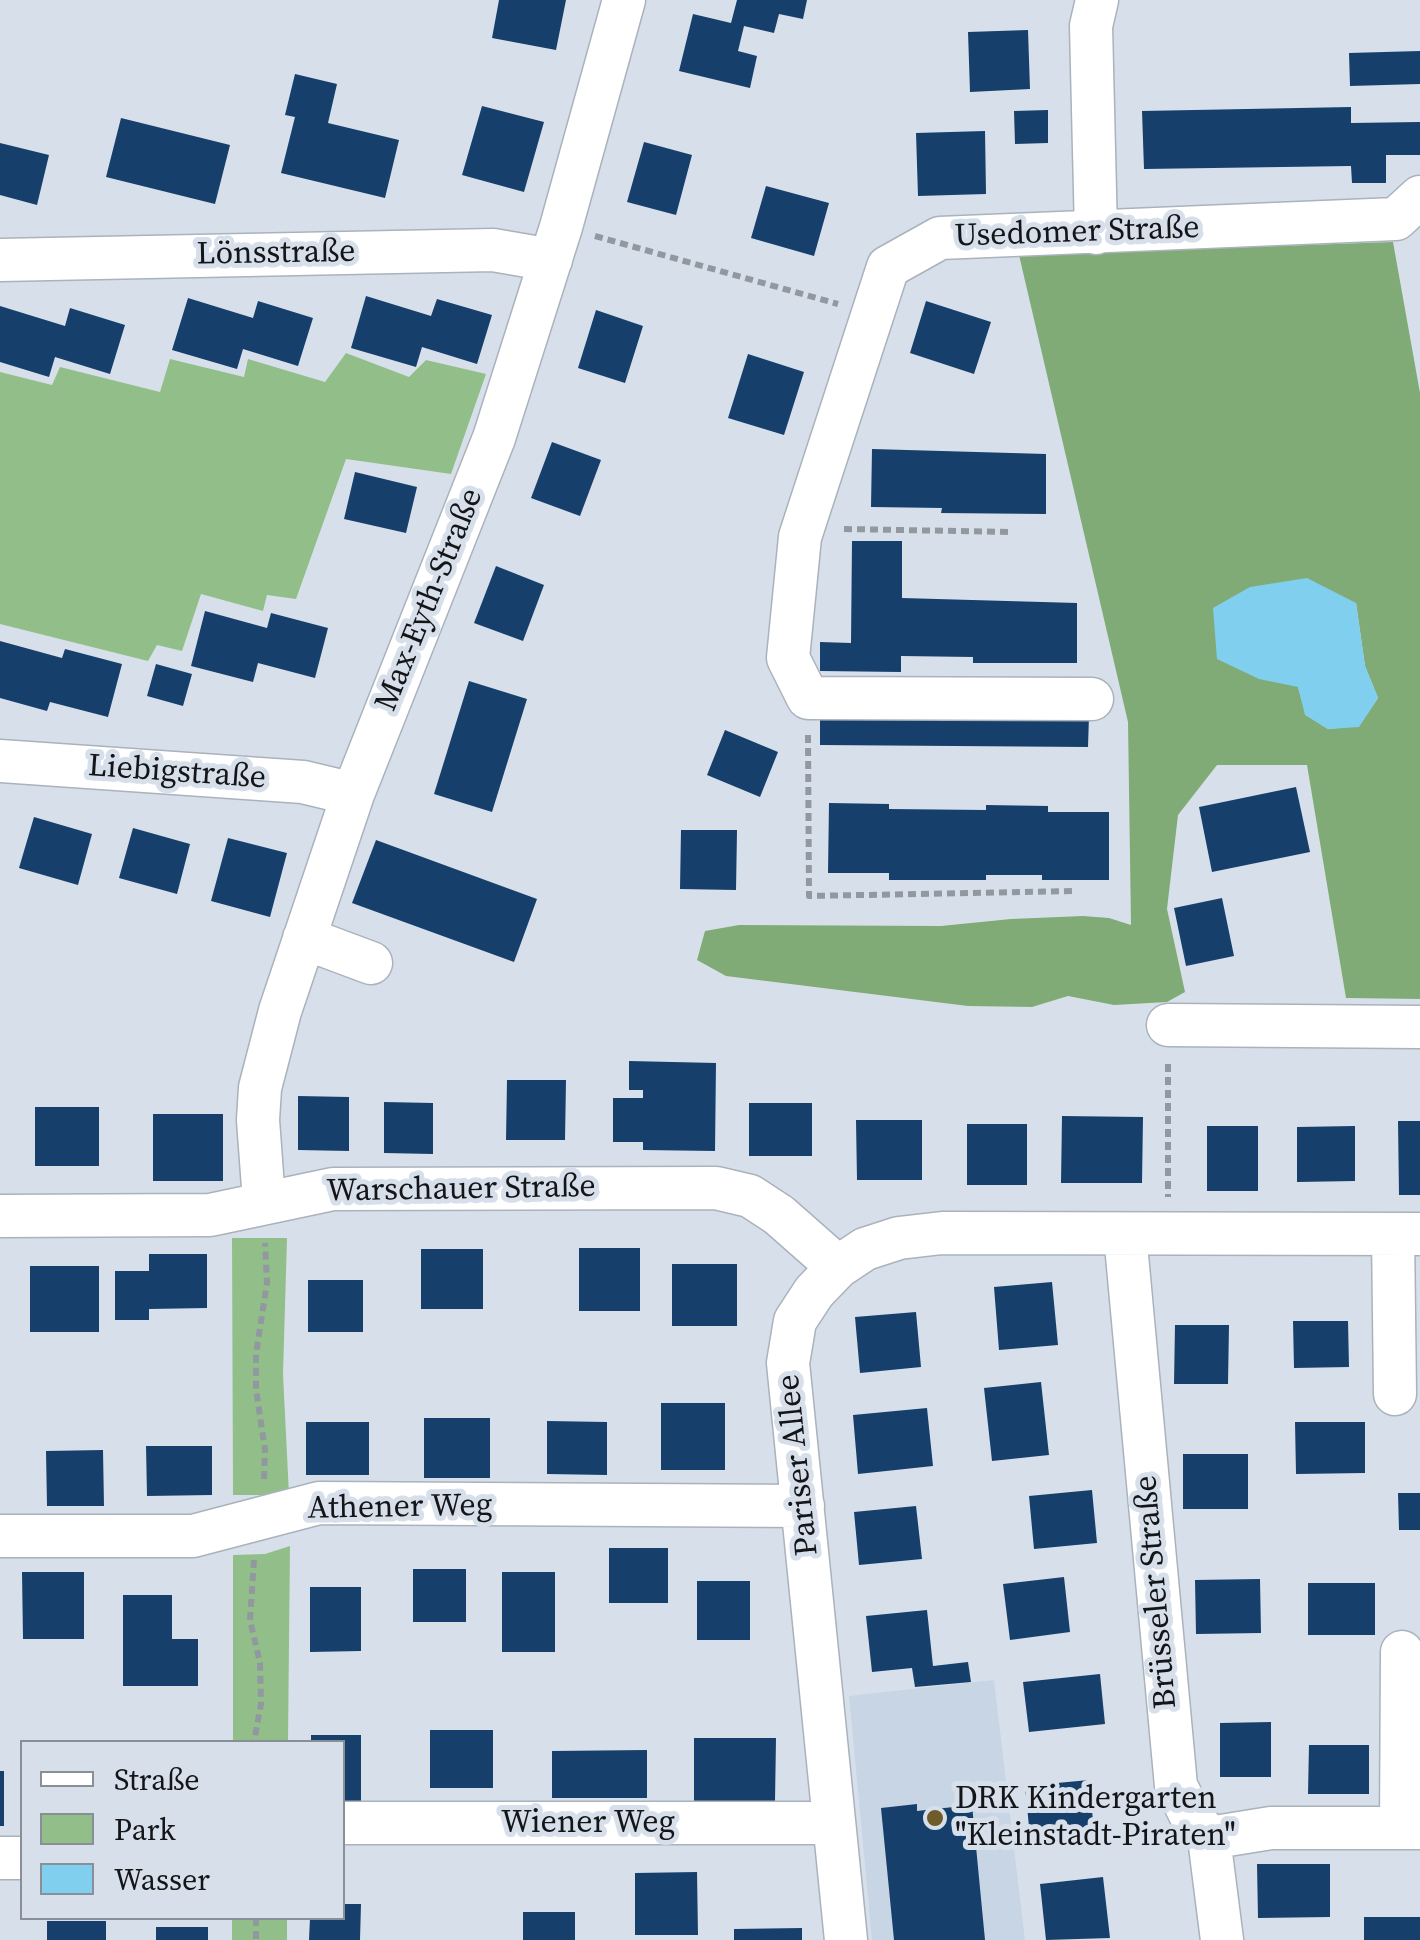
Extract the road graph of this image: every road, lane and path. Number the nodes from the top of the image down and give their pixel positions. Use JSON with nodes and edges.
{"nodes":[{"id":1,"x":624,"y":0,"type":"edge"},
{"id":2,"x":1096,"y":0,"type":"edge"},
{"id":3,"x":1420,"y":197,"type":"edge"},
{"id":4,"x":1096,"y":233,"type":"junction"},
{"id":5,"x":556,"y":243,"type":"junction"},
{"id":6,"x":0,"y":260,"type":"edge"},
{"id":7,"x":874,"y":314,"type":"junction"},
{"id":8,"x":802,"y":528,"type":"junction"},
{"id":9,"x":1013,"y":532,"type":"dead end"},
{"id":10,"x":808,"y":698,"type":"junction"},
{"id":11,"x":1092,"y":699,"type":"dead end"},
{"id":12,"x":0,"y":760,"type":"edge"},
{"id":13,"x":353,"y":794,"type":"junction"},
{"id":14,"x":1076,"y":892,"type":"dead end"},
{"id":15,"x":304,"y":938,"type":"junction"},
{"id":16,"x":371,"y":963,"type":"dead end"},
{"id":17,"x":1168,"y":1025,"type":"joint"},
{"id":18,"x":1420,"y":1027,"type":"edge"},
{"id":19,"x":264,"y":1202,"type":"junction"},
{"id":20,"x":0,"y":1216,"type":"edge"},
{"id":21,"x":1168,"y":1233,"type":"junction"},
{"id":22,"x":1125,"y":1234,"type":"junction"},
{"id":23,"x":1406,"y":1234,"type":"edge"},
{"id":24,"x":838,"y":1267,"type":"junction"},
{"id":25,"x":1395,"y":1394,"type":"dead end"},
{"id":26,"x":804,"y":1506,"type":"junction"},
{"id":27,"x":263,"y":1518,"type":"junction"},
{"id":28,"x":0,"y":1536,"type":"edge"},
{"id":29,"x":1402,"y":1652,"type":"dead end"},
{"id":30,"x":254,"y":1740,"type":"edge"},
{"id":31,"x":834,"y":1822,"type":"junction"},
{"id":32,"x":345,"y":1823,"type":"edge"},
{"id":33,"x":1411,"y":1828,"type":"edge"},
{"id":34,"x":1209,"y":1838,"type":"junction"},
{"id":35,"x":846,"y":1940,"type":"edge"},
{"id":36,"x":1222,"y":1940,"type":"edge"}],
"edges":[{"from":1,"to":5,"type":"street","name":"Max-Eyth-Straße"},
{"from":2,"to":4,"type":"street"},
{"from":3,"to":4,"type":"street","name":"Usedomer Straße"},
{"from":4,"to":7,"type":"street","name":"Usedomer Straße"},
{"from":5,"to":6,"type":"street","name":"Lönsstraße"},
{"from":5,"to":7,"type":"path"},
{"from":5,"to":13,"type":"street","name":"Max-Eyth-Straße"},
{"from":7,"to":8,"type":"street","name":"Usedomer Straße"},
{"from":8,"to":9,"type":"path"},
{"from":8,"to":10,"type":"street","name":"Usedomer Straße"},
{"from":10,"to":11,"type":"street"},
{"from":10,"to":14,"type":"path"},
{"from":12,"to":13,"type":"street","name":"Liebigstraße"},
{"from":13,"to":15,"type":"street","name":"Max-Eyth-Straße"},
{"from":15,"to":16,"type":"street"},
{"from":15,"to":19,"type":"street","name":"Max-Eyth-Straße"},
{"from":17,"to":18,"type":"street"},
{"from":17,"to":21,"type":"path"},
{"from":19,"to":20,"type":"street","name":"Warschauer Straße"},
{"from":19,"to":24,"type":"street","name":"Warschauer Straße"},
{"from":19,"to":27,"type":"path"},
{"from":21,"to":22,"type":"street","name":"Pariser Allee"},
{"from":21,"to":23,"type":"street","name":"Pariser Allee"},
{"from":22,"to":24,"type":"street","name":"Pariser Allee"},
{"from":22,"to":34,"type":"street","name":"Brüsseler Straße"},
{"from":23,"to":25,"type":"street","name":"Pariser Allee"},
{"from":24,"to":26,"type":"street","name":"Pariser Allee"},
{"from":26,"to":27,"type":"street","name":"Athener Weg"},
{"from":26,"to":31,"type":"street","name":"Pariser Allee"},
{"from":27,"to":28,"type":"street","name":"Athener Weg"},
{"from":27,"to":30,"type":"path"},
{"from":29,"to":33,"type":"street"},
{"from":31,"to":32,"type":"street","name":"Wiener Weg"},
{"from":31,"to":35,"type":"street","name":"Pariser Allee"},
{"from":33,"to":34,"type":"street"},
{"from":34,"to":36,"type":"street","name":"Brüsseler Straße"}]}
